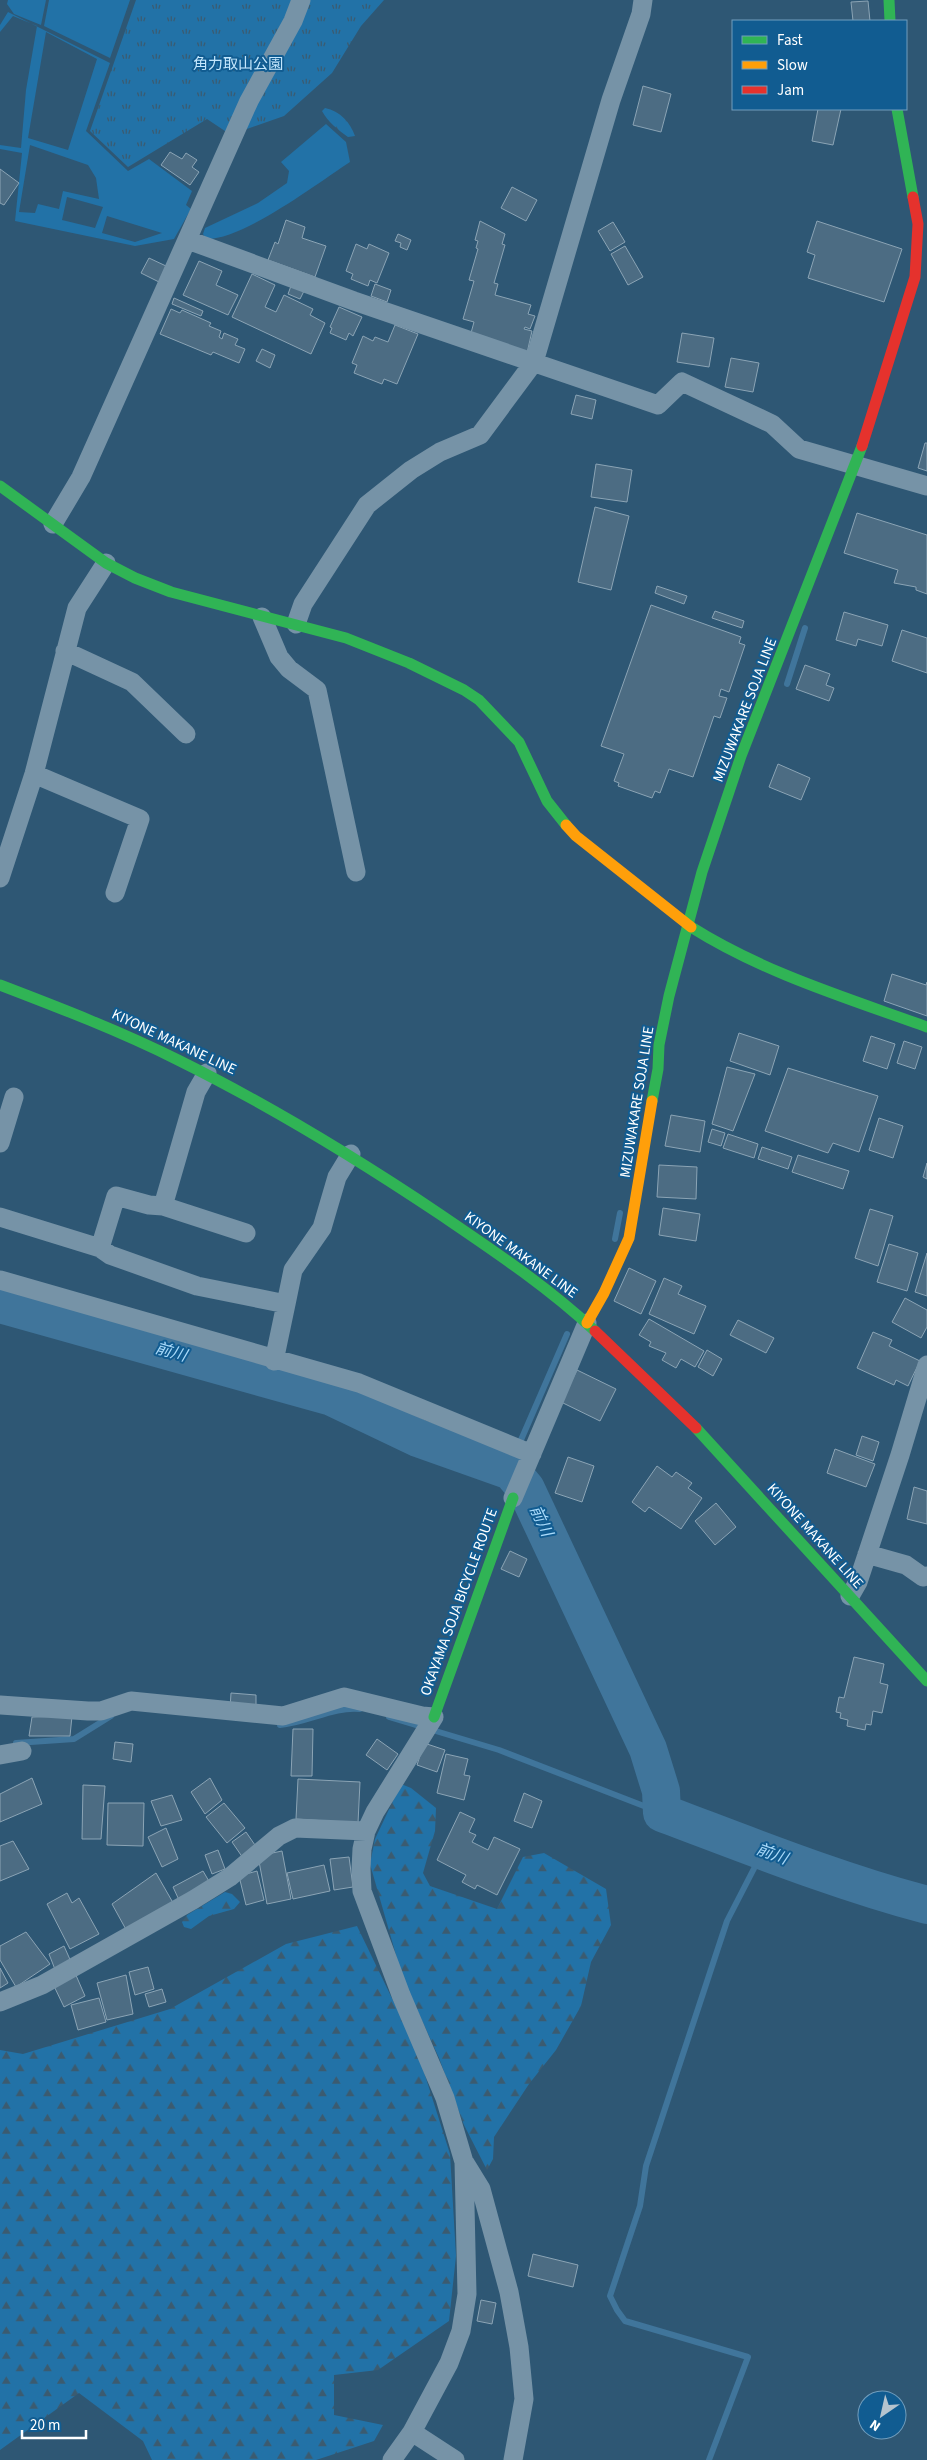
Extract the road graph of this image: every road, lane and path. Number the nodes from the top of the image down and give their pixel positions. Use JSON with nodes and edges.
{"nodes":[{"id":1,"x":301,"y":0,"type":"edge"},
{"id":2,"x":644,"y":0,"type":"edge"},
{"id":3,"x":889,"y":0,"type":"edge"},
{"id":4,"x":890,"y":20,"type":"edge"},
{"id":5,"x":897,"y":110,"type":"edge"},
{"id":6,"x":188,"y":240,"type":"junction"},
{"id":7,"x":534,"y":362,"type":"junction"},
{"id":8,"x":856,"y":467,"type":"junction"},
{"id":9,"x":0,"y":486,"type":"edge"},
{"id":10,"x":927,"y":486,"type":"edge"},
{"id":11,"x":53,"y":524,"type":"junction"},
{"id":12,"x":106,"y":563,"type":"junction"},
{"id":13,"x":262,"y":617,"type":"junction"},
{"id":14,"x":296,"y":624,"type":"junction"},
{"id":15,"x":65,"y":652,"type":"junction"},
{"id":16,"x":186,"y":734,"type":"dead end"},
{"id":17,"x":34,"y":774,"type":"junction"},
{"id":18,"x":356,"y":872,"type":"dead end"},
{"id":19,"x":0,"y":878,"type":"edge"},
{"id":20,"x":115,"y":894,"type":"dead end"},
{"id":21,"x":688,"y":925,"type":"junction"},
{"id":22,"x":0,"y":985,"type":"edge"},
{"id":23,"x":927,"y":1027,"type":"edge"},
{"id":24,"x":207,"y":1073,"type":"junction"},
{"id":25,"x":14,"y":1097,"type":"dead end"},
{"id":26,"x":0,"y":1143,"type":"edge"},
{"id":27,"x":350,"y":1154,"type":"junction"},
{"id":28,"x":163,"y":1206,"type":"junction"},
{"id":29,"x":0,"y":1217,"type":"edge"},
{"id":30,"x":246,"y":1233,"type":"dead end"},
{"id":31,"x":100,"y":1248,"type":"junction"},
{"id":32,"x":0,"y":1280,"type":"edge"},
{"id":33,"x":286,"y":1304,"type":"junction"},
{"id":34,"x":587,"y":1323,"type":"junction"},
{"id":35,"x":274,"y":1361,"type":"junction"},
{"id":36,"x":927,"y":1365,"type":"edge"},
{"id":37,"x":523,"y":1450,"type":"junction"},
{"id":38,"x":518,"y":1487,"type":"joint"},
{"id":39,"x":867,"y":1554,"type":"junction"},
{"id":40,"x":926,"y":1578,"type":"edge"},
{"id":41,"x":850,"y":1596,"type":"junction"},
{"id":42,"x":927,"y":1681,"type":"edge"},
{"id":43,"x":0,"y":1705,"type":"edge"},
{"id":44,"x":428,"y":1725,"type":"junction"},
{"id":45,"x":22,"y":1751,"type":"dead end"},
{"id":46,"x":0,"y":1755,"type":"edge"},
{"id":47,"x":366,"y":1831,"type":"junction"},
{"id":48,"x":0,"y":2002,"type":"edge"},
{"id":49,"x":464,"y":2162,"type":"junction"},
{"id":50,"x":412,"y":2432,"type":"junction"},
{"id":51,"x":392,"y":2460,"type":"edge"},
{"id":52,"x":455,"y":2460,"type":"edge"},
{"id":53,"x":513,"y":2460,"type":"edge"}],
"edges":[{"from":1,"to":6,"type":"street"},
{"from":2,"to":7,"type":"street"},
{"from":3,"to":4,"type":"main road"},
{"from":5,"to":8,"type":"main road","name":"MIZUWAKARE SOJA LINE"},
{"from":6,"to":7,"type":"street"},
{"from":6,"to":11,"type":"street"},
{"from":7,"to":8,"type":"street"},
{"from":7,"to":14,"type":"street"},
{"from":8,"to":10,"type":"street"},
{"from":8,"to":21,"type":"main road","name":"MIZUWAKARE SOJA LINE"},
{"from":9,"to":11,"type":"main road"},
{"from":11,"to":12,"type":"main road"},
{"from":12,"to":13,"type":"main road"},
{"from":12,"to":15,"type":"street"},
{"from":13,"to":14,"type":"main road"},
{"from":13,"to":18,"type":"street"},
{"from":14,"to":21,"type":"main road"},
{"from":15,"to":16,"type":"street"},
{"from":15,"to":17,"type":"street"},
{"from":17,"to":19,"type":"street"},
{"from":17,"to":20,"type":"street"},
{"from":21,"to":23,"type":"main road"},
{"from":21,"to":34,"type":"main road","name":"MIZUWAKARE SOJA LINE"},
{"from":22,"to":24,"type":"main road","name":"KIYONE MAKANE LINE"},
{"from":24,"to":27,"type":"main road","name":"KIYONE MAKANE LINE"},
{"from":24,"to":28,"type":"street"},
{"from":25,"to":26,"type":"street"},
{"from":27,"to":33,"type":"street"},
{"from":27,"to":34,"type":"main road","name":"KIYONE MAKANE LINE"},
{"from":28,"to":30,"type":"street"},
{"from":28,"to":31,"type":"street"},
{"from":29,"to":31,"type":"street"},
{"from":31,"to":33,"type":"street"},
{"from":32,"to":35,"type":"street"},
{"from":33,"to":35,"type":"street"},
{"from":34,"to":37,"type":"street"},
{"from":34,"to":41,"type":"main road","name":"KIYONE MAKANE LINE"},
{"from":35,"to":37,"type":"street"},
{"from":36,"to":39,"type":"street"},
{"from":37,"to":38,"type":"street"},
{"from":38,"to":44,"type":"main road","name":"OKAYAMA SOJA BICYCLE ROUTE"},
{"from":39,"to":40,"type":"street"},
{"from":39,"to":41,"type":"street"},
{"from":41,"to":42,"type":"main road","name":"KIYONE MAKANE LINE"},
{"from":43,"to":44,"type":"street"},
{"from":44,"to":47,"type":"street"},
{"from":45,"to":46,"type":"street"},
{"from":47,"to":48,"type":"street"},
{"from":47,"to":49,"type":"street"},
{"from":49,"to":50,"type":"street"},
{"from":49,"to":53,"type":"street"},
{"from":50,"to":51,"type":"street"},
{"from":50,"to":52,"type":"street"}]}
